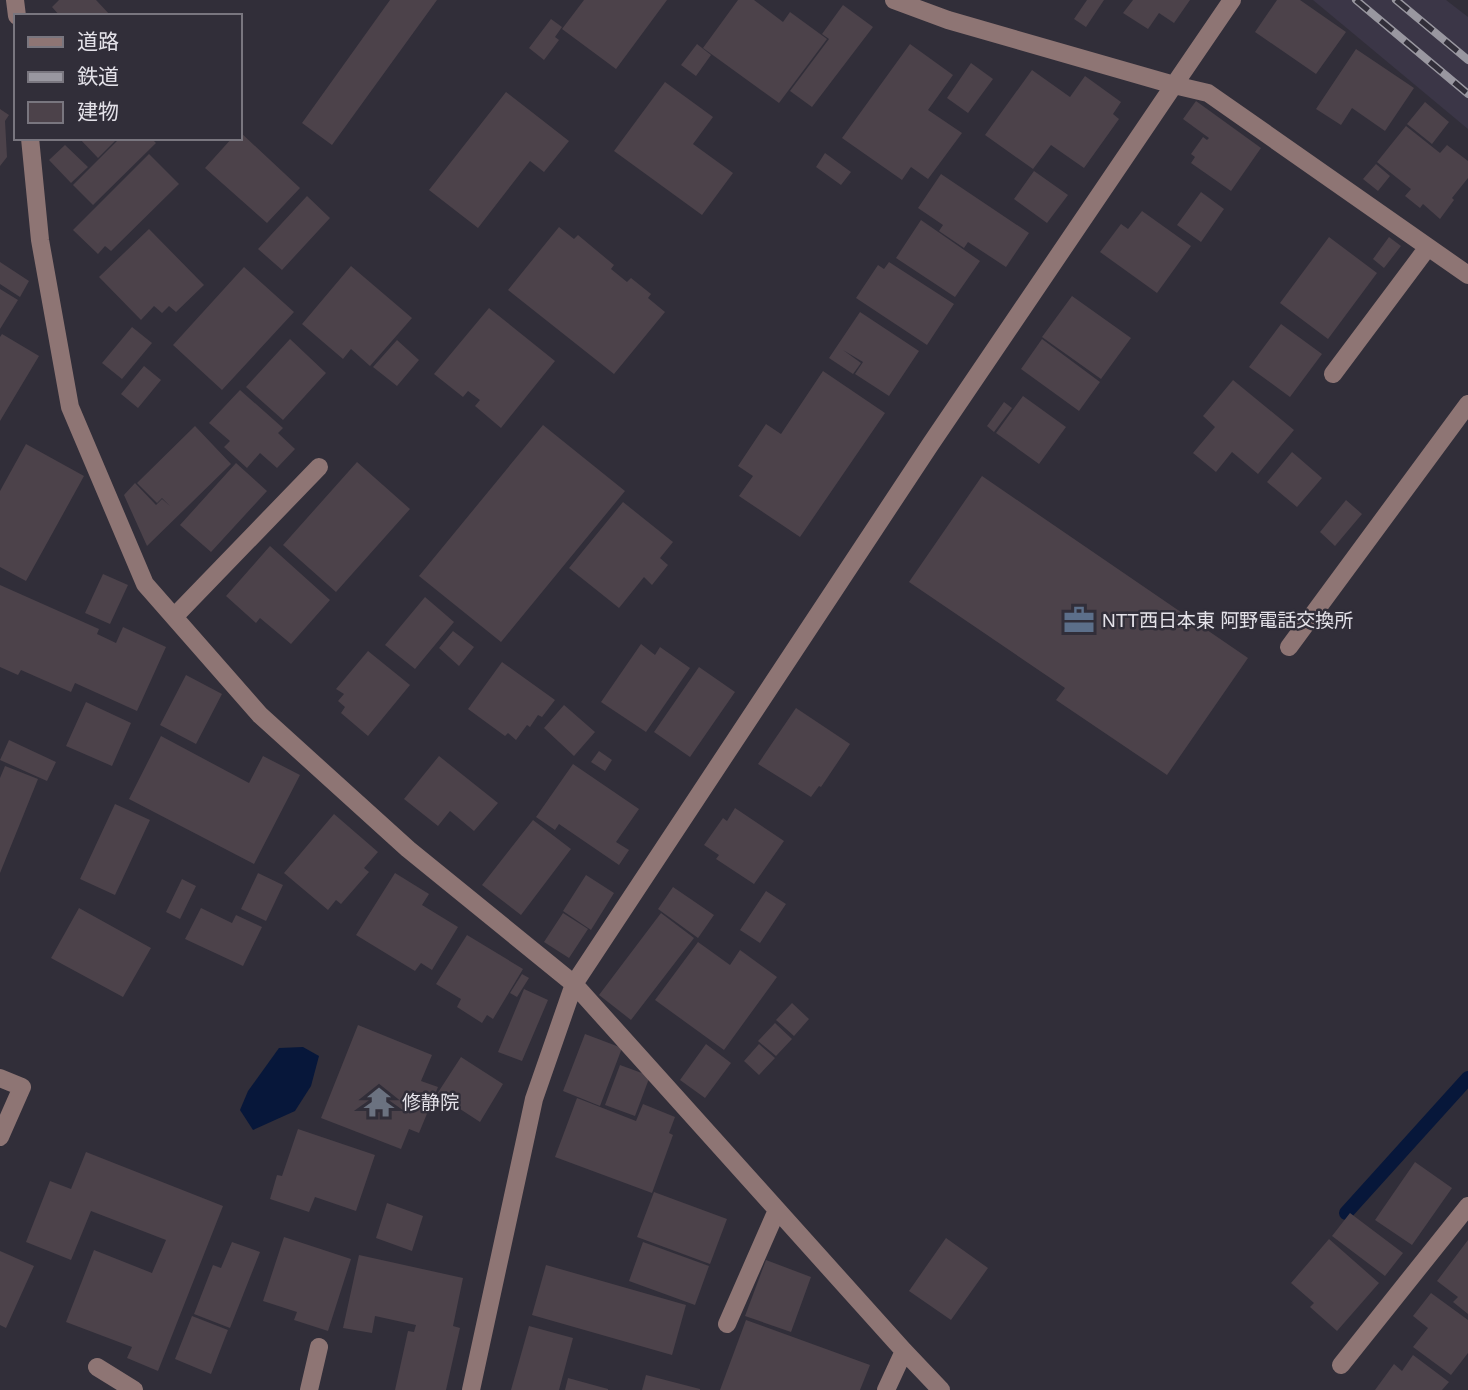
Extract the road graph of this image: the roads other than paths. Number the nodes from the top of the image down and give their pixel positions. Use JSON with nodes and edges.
{"nodes":[{"id":1,"x":894,"y":0,"type":"edge"},
{"id":2,"x":1232,"y":0,"type":"edge"},
{"id":3,"x":1174,"y":85,"type":"junction"},
{"id":4,"x":30,"y":140,"type":"edge"},
{"id":5,"x":1428,"y":247,"type":"junction"},
{"id":6,"x":1468,"y":275,"type":"edge"},
{"id":7,"x":1333,"y":374,"type":"dead end"},
{"id":8,"x":1468,"y":404,"type":"edge"},
{"id":9,"x":319,"y":467,"type":"dead end"},
{"id":10,"x":174,"y":617,"type":"junction"},
{"id":11,"x":1289,"y":647,"type":"dead end"},
{"id":12,"x":575,"y":984,"type":"junction"},
{"id":13,"x":0,"y":1077,"type":"edge"},
{"id":14,"x":0,"y":1137,"type":"edge"},
{"id":15,"x":1468,"y":1206,"type":"edge"},
{"id":16,"x":777,"y":1210,"type":"junction"},
{"id":17,"x":727,"y":1324,"type":"dead end"},
{"id":18,"x":319,"y":1348,"type":"dead end"},
{"id":19,"x":904,"y":1352,"type":"junction"},
{"id":20,"x":1341,"y":1365,"type":"dead end"},
{"id":21,"x":97,"y":1367,"type":"dead end"},
{"id":22,"x":134,"y":1390,"type":"edge"},
{"id":23,"x":309,"y":1390,"type":"edge"},
{"id":24,"x":471,"y":1390,"type":"edge"},
{"id":25,"x":886,"y":1390,"type":"edge"},
{"id":26,"x":941,"y":1390,"type":"edge"}],
"edges":[{"from":1,"to":3,"type":"street"},
{"from":2,"to":3,"type":"street"},
{"from":3,"to":5,"type":"street"},
{"from":3,"to":12,"type":"street"},
{"from":4,"to":10,"type":"street"},
{"from":5,"to":6,"type":"street"},
{"from":5,"to":7,"type":"street"},
{"from":8,"to":11,"type":"street"},
{"from":9,"to":10,"type":"street"},
{"from":10,"to":12,"type":"street"},
{"from":12,"to":16,"type":"street"},
{"from":12,"to":24,"type":"street"},
{"from":13,"to":14,"type":"street"},
{"from":15,"to":20,"type":"street"},
{"from":16,"to":17,"type":"street"},
{"from":16,"to":19,"type":"street"},
{"from":18,"to":23,"type":"street"},
{"from":19,"to":25,"type":"street"},
{"from":19,"to":26,"type":"street"},
{"from":21,"to":22,"type":"street"}]}
